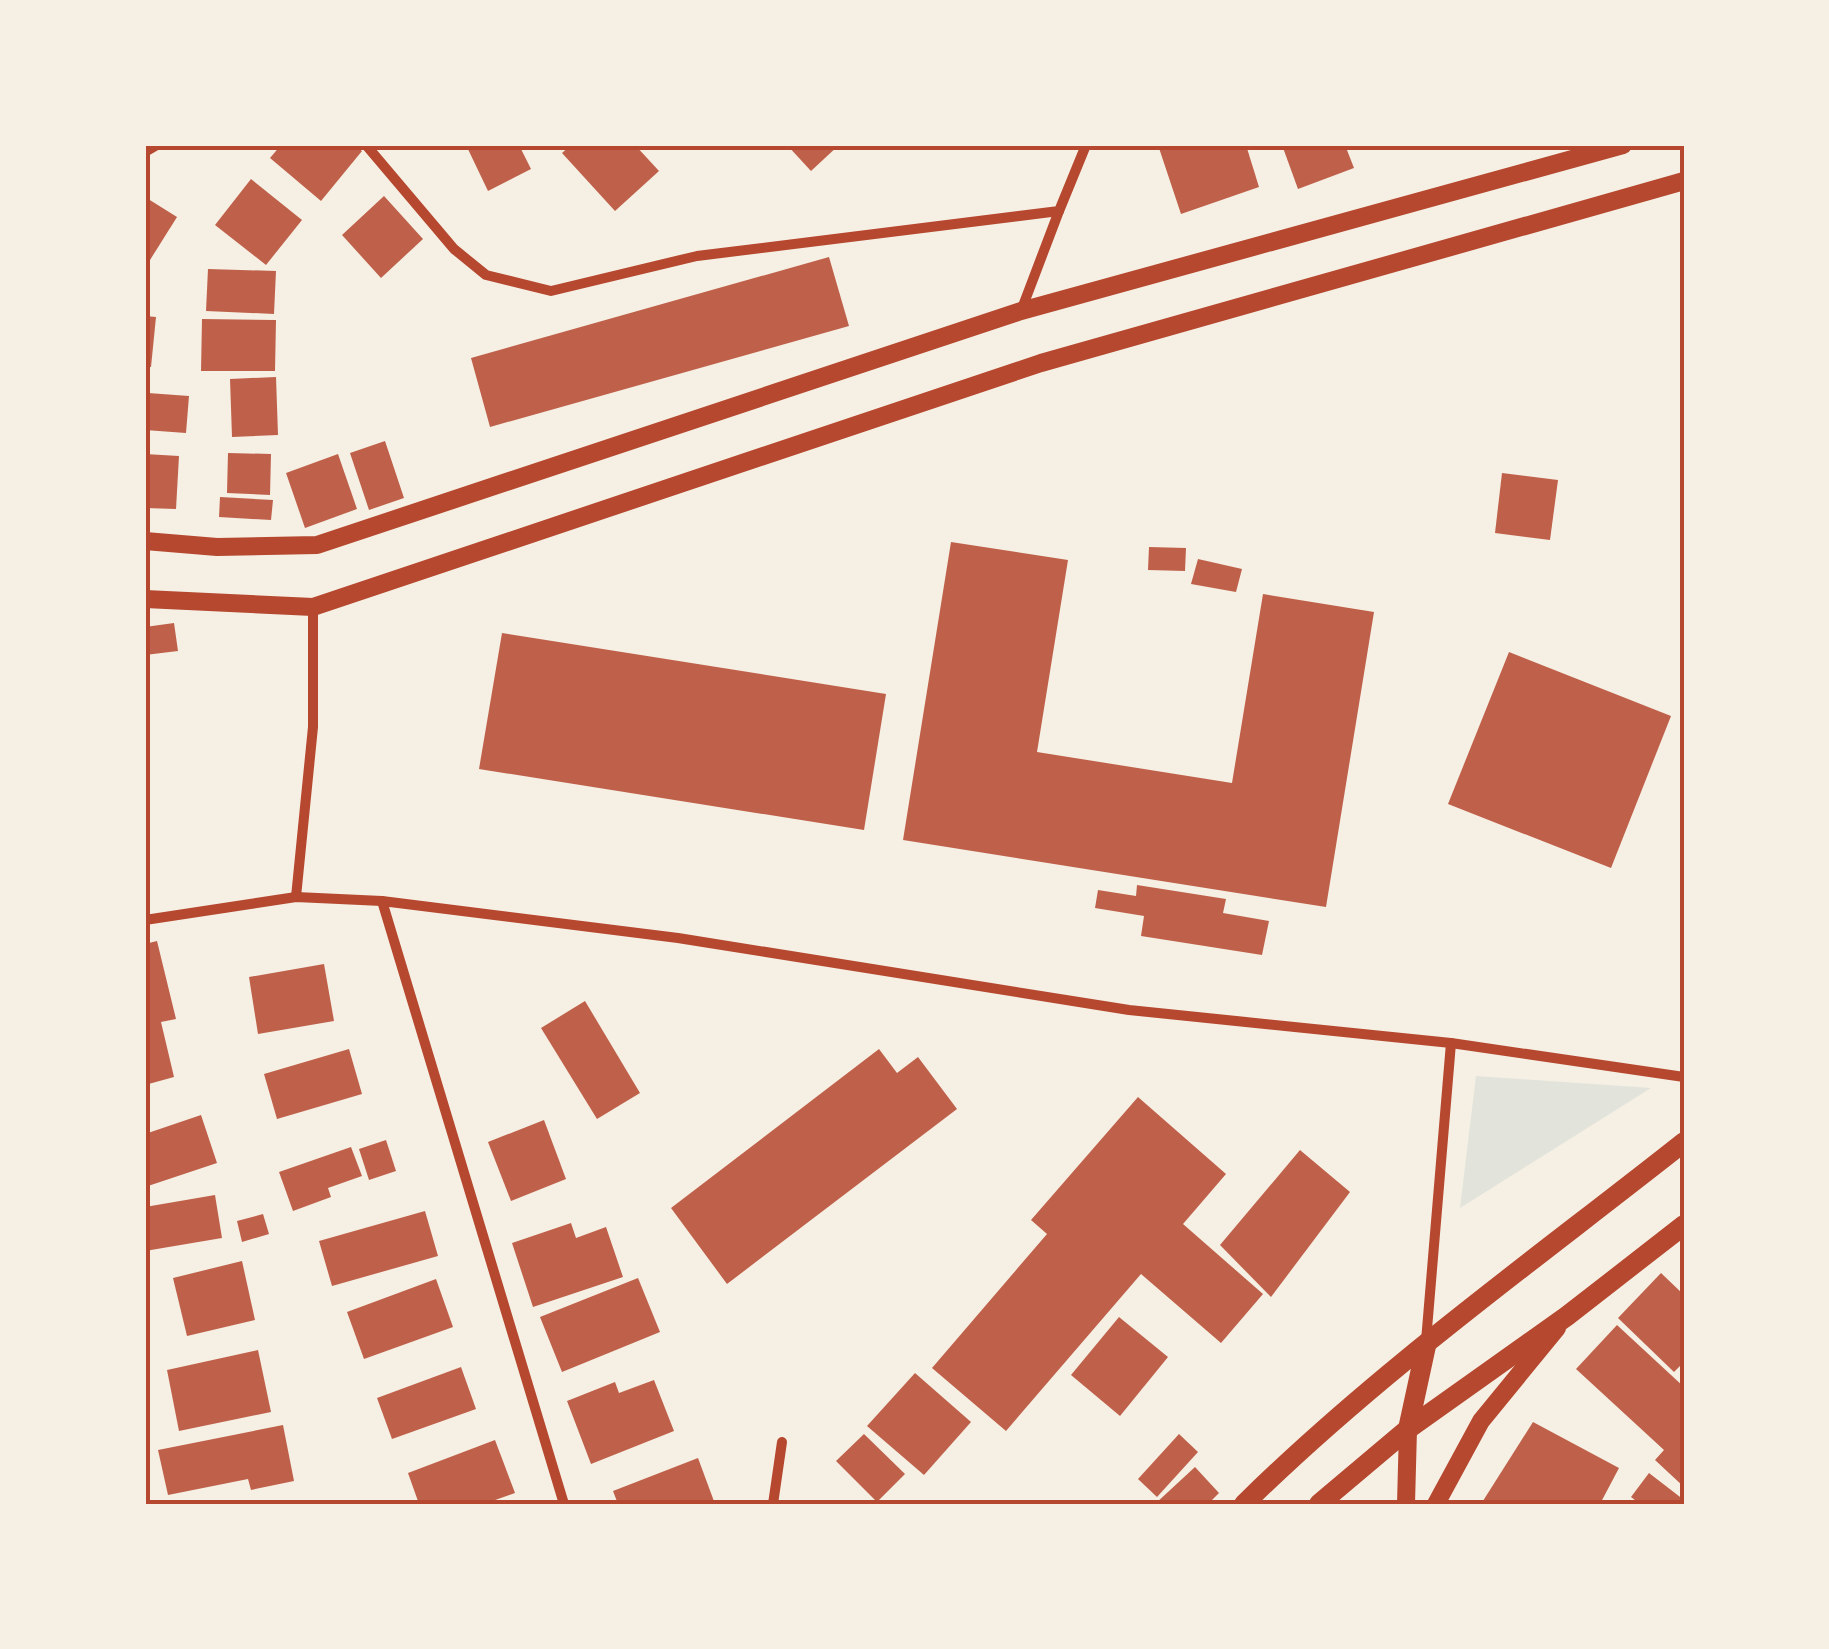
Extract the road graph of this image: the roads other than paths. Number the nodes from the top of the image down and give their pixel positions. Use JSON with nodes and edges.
{"nodes":[{"id":1,"x":157,"y":145,"type":"edge"},
{"id":2,"x":366,"y":145,"type":"edge"},
{"id":3,"x":1086,"y":145,"type":"edge"},
{"id":4,"x":1623,"y":145,"type":"edge"},
{"id":5,"x":145,"y":152,"type":"edge"},
{"id":6,"x":1684,"y":181,"type":"edge"},
{"id":7,"x":1059,"y":211,"type":"junction"},
{"id":8,"x":1022,"y":311,"type":"junction"},
{"id":9,"x":145,"y":541,"type":"edge"},
{"id":10,"x":145,"y":600,"type":"edge"},
{"id":11,"x":313,"y":607,"type":"junction"},
{"id":12,"x":296,"y":897,"type":"junction"},
{"id":13,"x":382,"y":901,"type":"junction"},
{"id":14,"x":145,"y":920,"type":"edge"},
{"id":15,"x":1450,"y":1044,"type":"junction"},
{"id":16,"x":1684,"y":1077,"type":"edge"},
{"id":17,"x":1684,"y":1142,"type":"edge"},
{"id":18,"x":1684,"y":1226,"type":"edge"},
{"id":19,"x":1568,"y":1316,"type":"junction"},
{"id":20,"x":1426,"y":1346,"type":"junction"},
{"id":21,"x":1408,"y":1429,"type":"junction"},
{"id":22,"x":782,"y":1442,"type":"dead end"},
{"id":23,"x":564,"y":1504,"type":"edge"},
{"id":24,"x":773,"y":1504,"type":"edge"},
{"id":25,"x":1244,"y":1504,"type":"edge"},
{"id":26,"x":1319,"y":1504,"type":"edge"},
{"id":27,"x":1406,"y":1504,"type":"edge"},
{"id":28,"x":1436,"y":1504,"type":"edge"}],
"edges":[{"from":1,"to":5,"type":"street"},
{"from":2,"to":7,"type":"street"},
{"from":3,"to":7,"type":"street"},
{"from":4,"to":8,"type":"street"},
{"from":6,"to":11,"type":"street"},
{"from":7,"to":8,"type":"street"},
{"from":8,"to":9,"type":"street"},
{"from":10,"to":11,"type":"street"},
{"from":11,"to":12,"type":"street"},
{"from":12,"to":13,"type":"street"},
{"from":12,"to":14,"type":"street"},
{"from":13,"to":15,"type":"street"},
{"from":13,"to":23,"type":"street"},
{"from":15,"to":16,"type":"street"},
{"from":15,"to":20,"type":"street"},
{"from":17,"to":20,"type":"main road"},
{"from":18,"to":19,"type":"main road"},
{"from":19,"to":21,"type":"main road"},
{"from":19,"to":28,"type":"street"},
{"from":20,"to":21,"type":"main road"},
{"from":20,"to":25,"type":"main road"},
{"from":21,"to":26,"type":"main road"},
{"from":21,"to":27,"type":"street"},
{"from":22,"to":24,"type":"street"}]}
